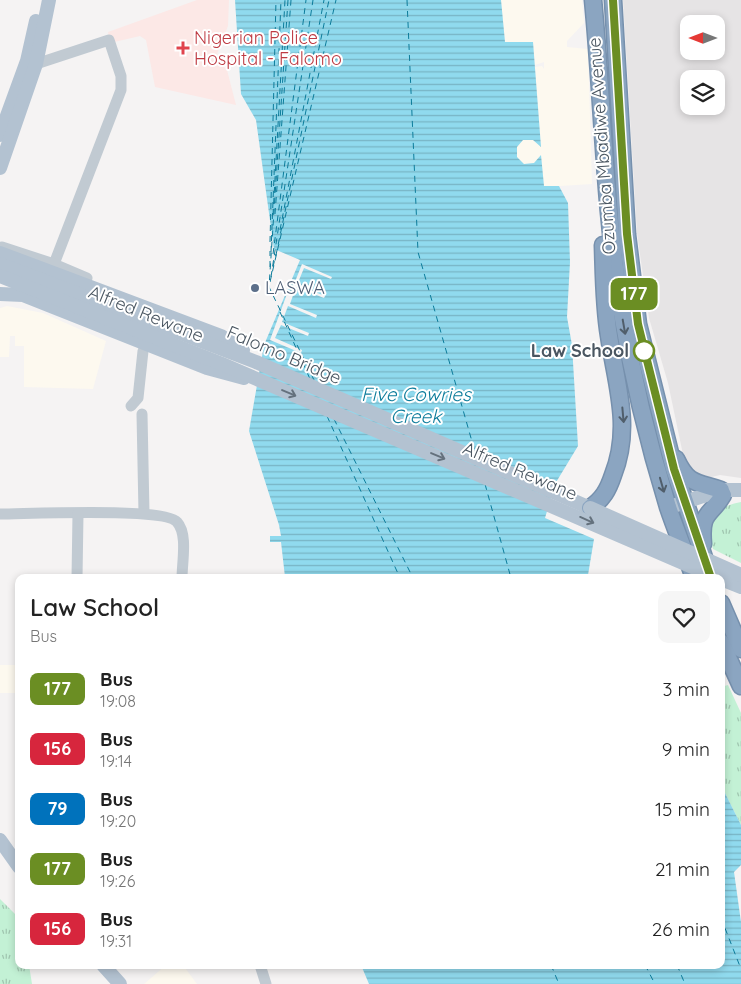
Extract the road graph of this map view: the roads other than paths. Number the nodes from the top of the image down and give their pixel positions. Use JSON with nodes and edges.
{"nodes":[{"id":1,"x":39,"y":0,"type":"edge"},
{"id":2,"x":49,"y":0,"type":"edge"},
{"id":3,"x":593,"y":0,"type":"edge"},
{"id":4,"x":613,"y":0,"type":"edge"},
{"id":5,"x":31,"y":62,"type":"junction"},
{"id":6,"x":0,"y":135,"type":"edge"},
{"id":7,"x":0,"y":168,"type":"edge"},
{"id":8,"x":606,"y":175,"type":"junction"},
{"id":9,"x":0,"y":246,"type":"edge"},
{"id":10,"x":0,"y":252,"type":"edge"},
{"id":11,"x":0,"y":264,"type":"edge"},
{"id":12,"x":54,"y":264,"type":"junction"},
{"id":13,"x":0,"y":276,"type":"edge"},
{"id":14,"x":87,"y":278,"type":"dead end"},
{"id":15,"x":1,"y":294,"type":"edge"},
{"id":16,"x":66,"y":319,"type":"dead end"},
{"id":17,"x":143,"y":351,"type":"dead end"},
{"id":18,"x":275,"y":370,"type":"junction"},
{"id":19,"x":268,"y":384,"type":"junction"},
{"id":20,"x":131,"y":406,"type":"dead end"},
{"id":21,"x":142,"y":414,"type":"dead end"},
{"id":22,"x":664,"y":434,"type":"junction"},
{"id":23,"x":729,"y":491,"type":"edge"},
{"id":24,"x":590,"y":508,"type":"junction"},
{"id":25,"x":677,"y":509,"type":"junction"},
{"id":26,"x":144,"y":513,"type":"junction"},
{"id":27,"x":0,"y":514,"type":"edge"},
{"id":28,"x":78,"y":514,"type":"junction"},
{"id":29,"x":705,"y":561,"type":"junction"},
{"id":30,"x":77,"y":574,"type":"edge"},
{"id":31,"x":182,"y":574,"type":"edge"},
{"id":32,"x":693,"y":574,"type":"edge"},
{"id":33,"x":710,"y":574,"type":"edge"},
{"id":34,"x":711,"y":574,"type":"edge"},
{"id":35,"x":741,"y":575,"type":"edge"},
{"id":36,"x":725,"y":580,"type":"edge"},
{"id":37,"x":741,"y":587,"type":"edge"},
{"id":38,"x":725,"y":612,"type":"edge"},
{"id":39,"x":741,"y":649,"type":"edge"},
{"id":40,"x":725,"y":651,"type":"edge"},
{"id":41,"x":741,"y":686,"type":"edge"},
{"id":42,"x":0,"y":831,"type":"edge"},
{"id":43,"x":0,"y":840,"type":"edge"},
{"id":44,"x":15,"y":852,"type":"edge"},
{"id":45,"x":15,"y":861,"type":"edge"},
{"id":46,"x":107,"y":969,"type":"edge"},
{"id":47,"x":116,"y":969,"type":"edge"},
{"id":48,"x":261,"y":969,"type":"edge"},
{"id":49,"x":120,"y":984,"type":"edge"},
{"id":50,"x":129,"y":984,"type":"edge"},
{"id":51,"x":266,"y":984,"type":"edge"}],
"edges":[{"from":1,"to":5,"type":"main road"},
{"from":2,"to":5,"type":"main road"},
{"from":3,"to":8,"type":"highway","name":"Ozumba Mbadiwe Avenue"},
{"from":4,"to":22,"type":"highway","name":"Ozumba Mbadiwe Avenue"},
{"from":5,"to":6,"type":"main road"},
{"from":5,"to":7,"type":"main road"},
{"from":5,"to":12,"type":"street"},
{"from":8,"to":24,"type":"highway","one_way":true},
{"from":8,"to":25,"type":"highway","name":"Ozumba Mbadiwe Avenue","one_way":true},
{"from":9,"to":12,"type":"street"},
{"from":10,"to":18,"type":"main road"},
{"from":11,"to":18,"type":"main road","name":"Falomo Bridge"},
{"from":12,"to":14,"type":"street"},
{"from":13,"to":19,"type":"main road","name":"Alfred Rewane","bridge":true},
{"from":15,"to":16,"type":"street"},
{"from":15,"to":19,"type":"main road","bridge":true},
{"from":17,"to":20,"type":"street"},
{"from":18,"to":24,"type":"main road","name":"Falomo Bridge"},
{"from":19,"to":34,"type":"main road","name":"Alfred Rewane","one_way":true,"bridge":true},
{"from":21,"to":26,"type":"street"},
{"from":22,"to":23,"type":"highway"},
{"from":22,"to":25,"type":"highway","name":"Ozumba Mbadiwe Avenue"},
{"from":23,"to":25,"type":"main road"},
{"from":23,"to":29,"type":"highway"},
{"from":24,"to":35,"type":"main road","name":"Falomo Bridge","bridge":true},
{"from":25,"to":29,"type":"highway","name":"Ozumba Mbadiwe Avenue"},
{"from":25,"to":32,"type":"highway","name":"Ozumba Mbadiwe Avenue"},
{"from":26,"to":28,"type":"street"},
{"from":26,"to":31,"type":"street"},
{"from":27,"to":28,"type":"street"},
{"from":28,"to":30,"type":"street"},
{"from":29,"to":33,"type":"highway","name":"Ozumba Mbadiwe Avenue"},
{"from":36,"to":37,"type":"main road","name":"Alfred Rewane"},
{"from":38,"to":39,"type":"highway"},
{"from":40,"to":41,"type":"highway"},
{"from":42,"to":44,"type":"main road"},
{"from":43,"to":45,"type":"main road"},
{"from":46,"to":49,"type":"main road"},
{"from":47,"to":50,"type":"main road"},
{"from":48,"to":51,"type":"street"}]}
